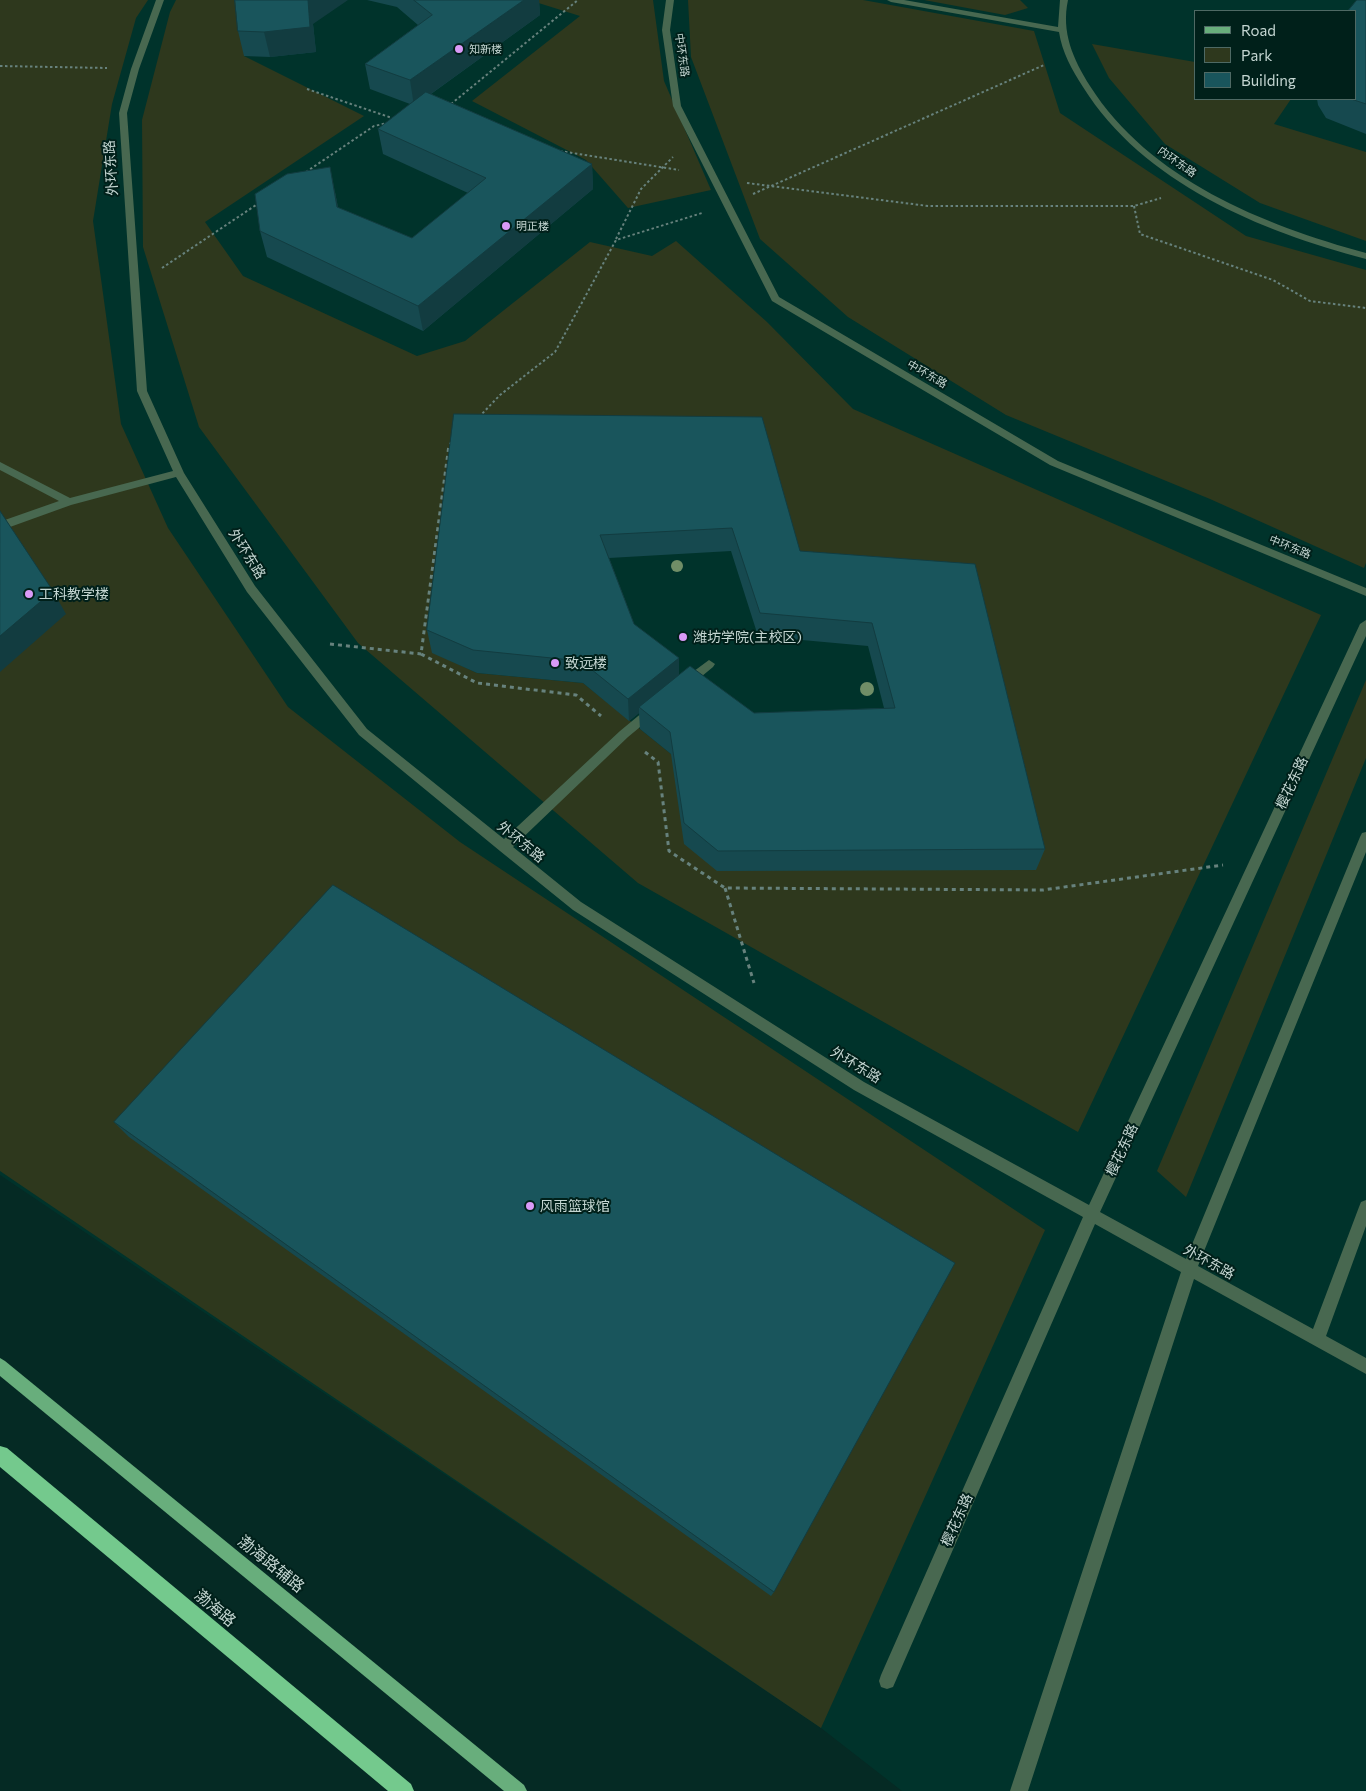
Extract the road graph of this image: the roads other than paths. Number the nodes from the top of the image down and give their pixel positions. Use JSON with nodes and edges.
{"nodes":[{"id":1,"x":160,"y":0,"type":"edge"},
{"id":2,"x":670,"y":0,"type":"edge"},
{"id":3,"x":891,"y":0,"type":"edge"},
{"id":4,"x":1064,"y":0,"type":"edge"},
{"id":5,"x":1061,"y":30,"type":"junction"},
{"id":6,"x":1366,"y":256,"type":"edge"},
{"id":7,"x":0,"y":466,"type":"edge"},
{"id":8,"x":179,"y":473,"type":"junction"},
{"id":9,"x":69,"y":502,"type":"junction"},
{"id":10,"x":0,"y":529,"type":"edge"},
{"id":11,"x":1366,"y":592,"type":"edge"},
{"id":12,"x":1366,"y":624,"type":"edge"},
{"id":13,"x":709,"y":664,"type":"dead end"},
{"id":14,"x":673,"y":693,"type":"edge"},
{"id":15,"x":659,"y":705,"type":"edge"},
{"id":16,"x":1366,"y":837,"type":"edge"},
{"id":17,"x":504,"y":847,"type":"junction"},
{"id":18,"x":1366,"y":1207,"type":"edge"},
{"id":19,"x":1092,"y":1214,"type":"junction"},
{"id":20,"x":1190,"y":1268,"type":"junction"},
{"id":21,"x":1317,"y":1339,"type":"junction"},
{"id":22,"x":0,"y":1366,"type":"edge"},
{"id":23,"x":1366,"y":1366,"type":"edge"},
{"id":24,"x":0,"y":1455,"type":"edge"},
{"id":25,"x":887,"y":1681,"type":"dead end"},
{"id":26,"x":404,"y":1791,"type":"edge"},
{"id":27,"x":518,"y":1791,"type":"edge"},
{"id":28,"x":1019,"y":1791,"type":"edge"}],
"edges":[{"from":1,"to":8,"type":"street","name":"外环东路"},
{"from":2,"to":11,"type":"street","name":"中环东路"},
{"from":3,"to":5,"type":"street"},
{"from":4,"to":5,"type":"street","name":"内环东路"},
{"from":5,"to":6,"type":"street","name":"内环东路"},
{"from":7,"to":9,"type":"street"},
{"from":8,"to":9,"type":"street"},
{"from":8,"to":17,"type":"street","name":"外环东路"},
{"from":9,"to":10,"type":"street"},
{"from":12,"to":19,"type":"street","name":"樱花东路"},
{"from":13,"to":14,"type":"street"},
{"from":15,"to":17,"type":"street"},
{"from":16,"to":20,"type":"street"},
{"from":17,"to":19,"type":"street","name":"外环东路"},
{"from":18,"to":21,"type":"street"},
{"from":19,"to":20,"type":"street","name":"外环东路"},
{"from":19,"to":25,"type":"street","name":"樱花东路"},
{"from":20,"to":21,"type":"street","name":"外环东路"},
{"from":20,"to":28,"type":"street"},
{"from":21,"to":23,"type":"street","name":"外环东路"},
{"from":22,"to":27,"type":"main road","name":"渤海路辅路"},
{"from":24,"to":26,"type":"highway","name":"渤海路"}]}
